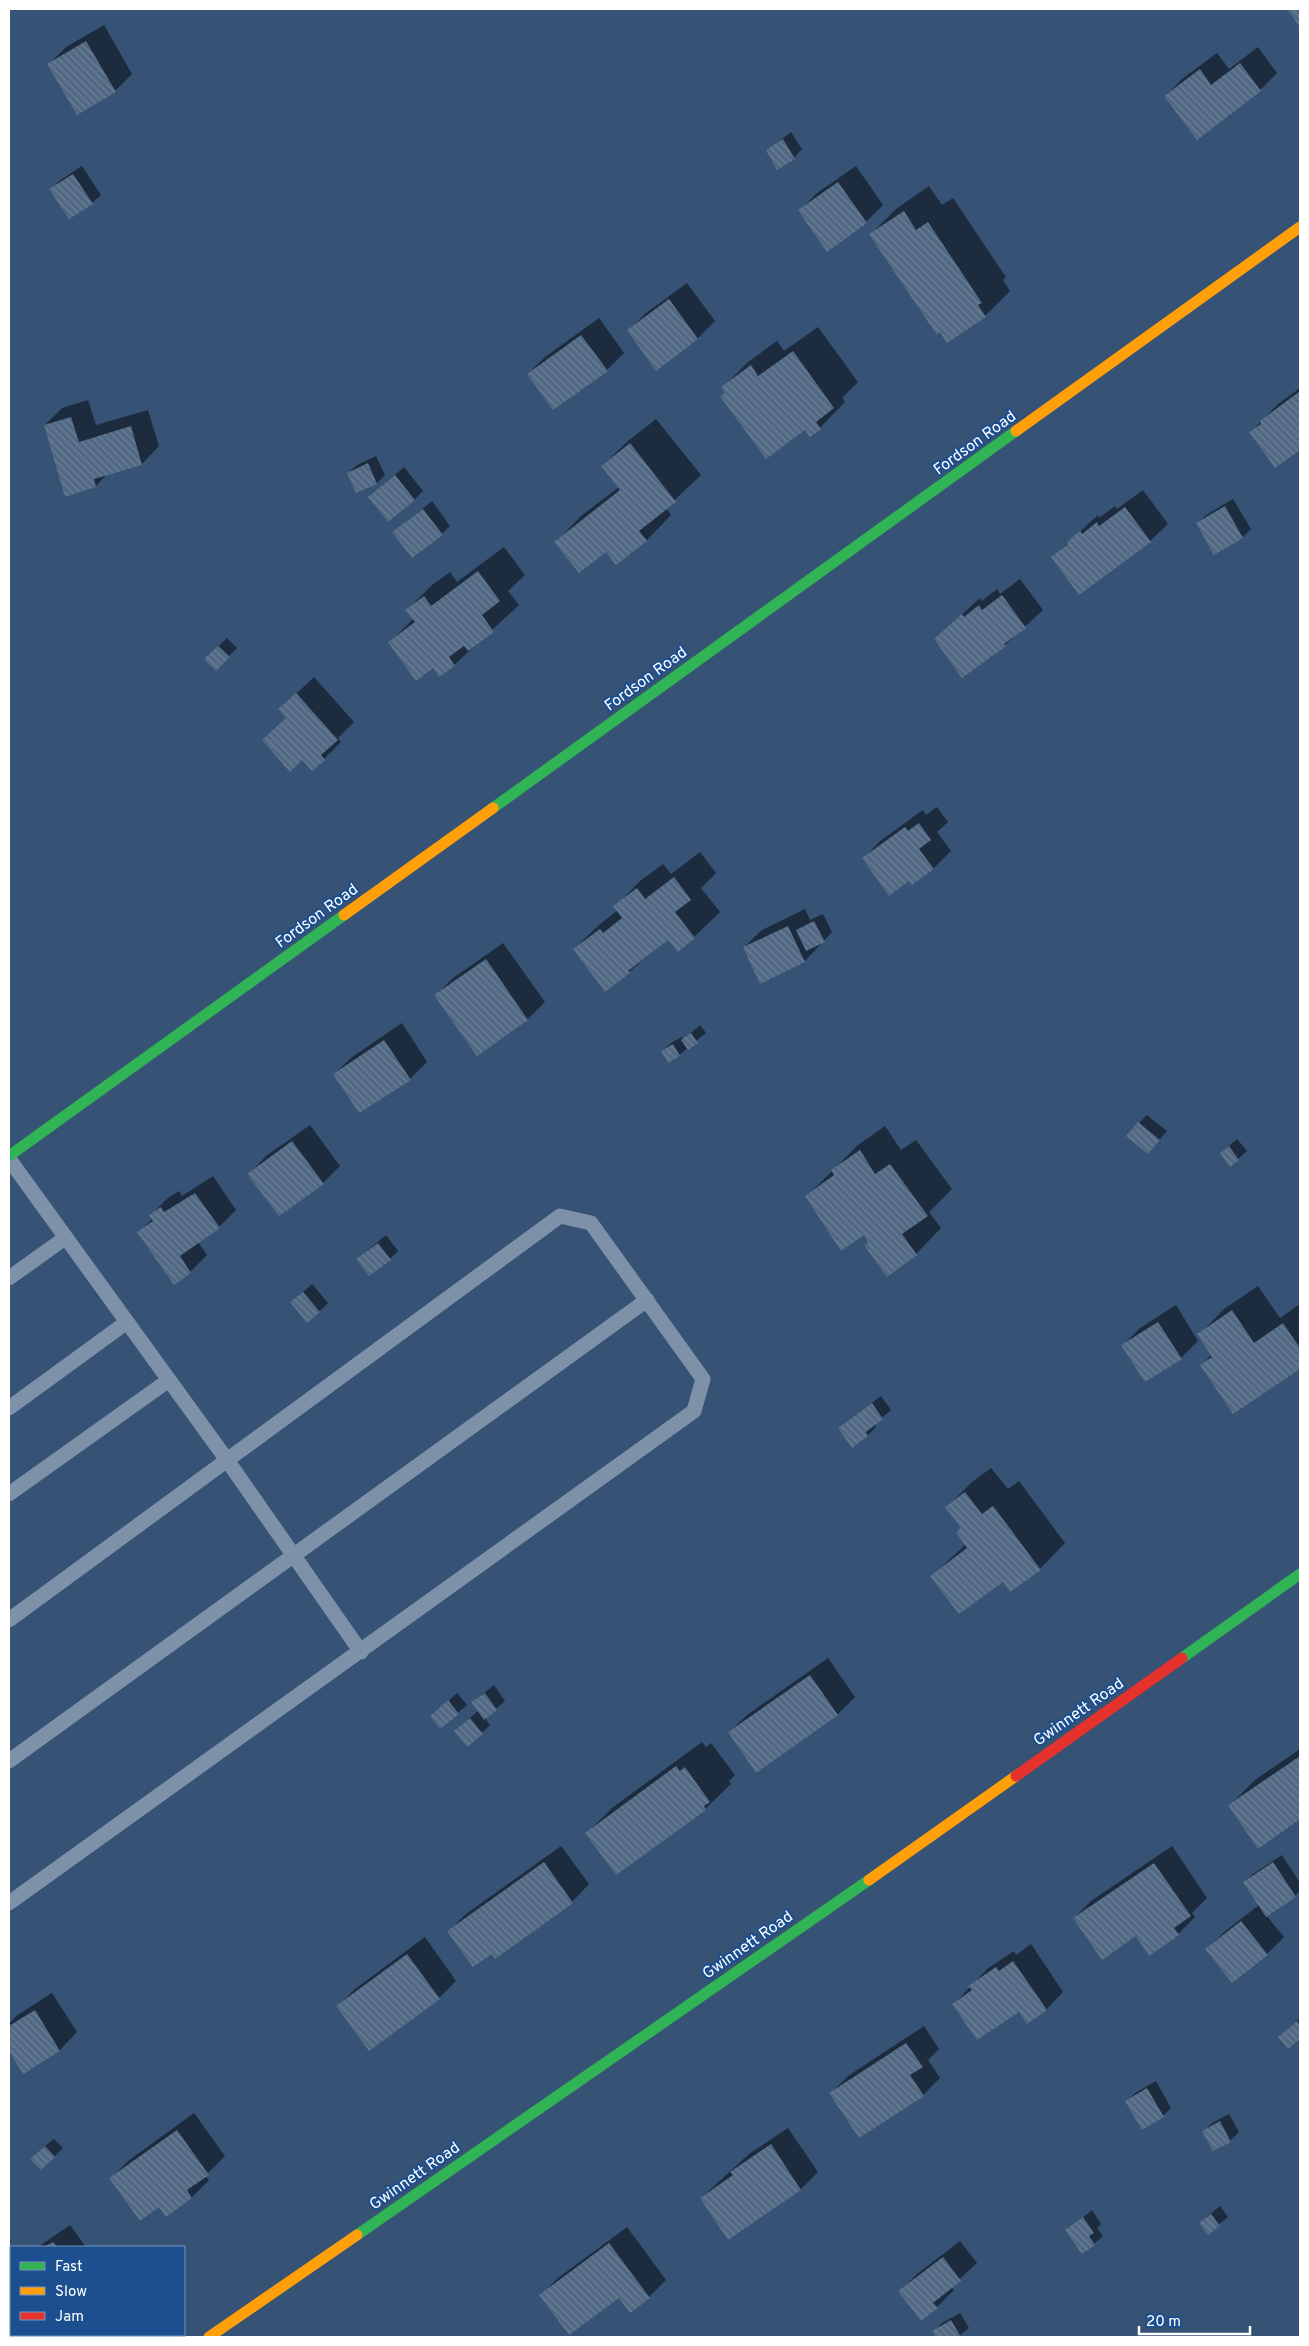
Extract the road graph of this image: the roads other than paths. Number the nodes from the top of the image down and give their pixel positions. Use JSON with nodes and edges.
{"nodes":[{"id":1,"x":1300,"y":227,"type":"edge"},
{"id":2,"x":9,"y":1158,"type":"edge"},
{"id":3,"x":65,"y":1238,"type":"junction"},
{"id":4,"x":9,"y":1278,"type":"edge"},
{"id":5,"x":647,"y":1300,"type":"junction"},
{"id":6,"x":127,"y":1322,"type":"junction"},
{"id":7,"x":169,"y":1380,"type":"junction"},
{"id":8,"x":9,"y":1408,"type":"edge"},
{"id":9,"x":227,"y":1460,"type":"junction"},
{"id":10,"x":9,"y":1494,"type":"edge"},
{"id":11,"x":294,"y":1556,"type":"junction"},
{"id":12,"x":1300,"y":1574,"type":"edge"},
{"id":13,"x":9,"y":1620,"type":"edge"},
{"id":14,"x":361,"y":1652,"type":"junction"},
{"id":15,"x":9,"y":1761,"type":"edge"},
{"id":16,"x":9,"y":1903,"type":"edge"},
{"id":17,"x":209,"y":2337,"type":"edge"}],
"edges":[{"from":1,"to":2,"type":"street","name":"Fordson Road"},
{"from":2,"to":3,"type":"lane"},
{"from":3,"to":4,"type":"lane"},
{"from":3,"to":6,"type":"lane"},
{"from":5,"to":9,"type":"lane"},
{"from":5,"to":11,"type":"lane"},
{"from":5,"to":14,"type":"lane"},
{"from":6,"to":7,"type":"lane"},
{"from":6,"to":8,"type":"lane"},
{"from":7,"to":9,"type":"lane"},
{"from":7,"to":10,"type":"lane"},
{"from":9,"to":11,"type":"lane"},
{"from":9,"to":13,"type":"lane"},
{"from":11,"to":14,"type":"lane"},
{"from":11,"to":15,"type":"lane"},
{"from":12,"to":17,"type":"street","name":"Gwinnett Road"},
{"from":14,"to":16,"type":"lane"}]}
